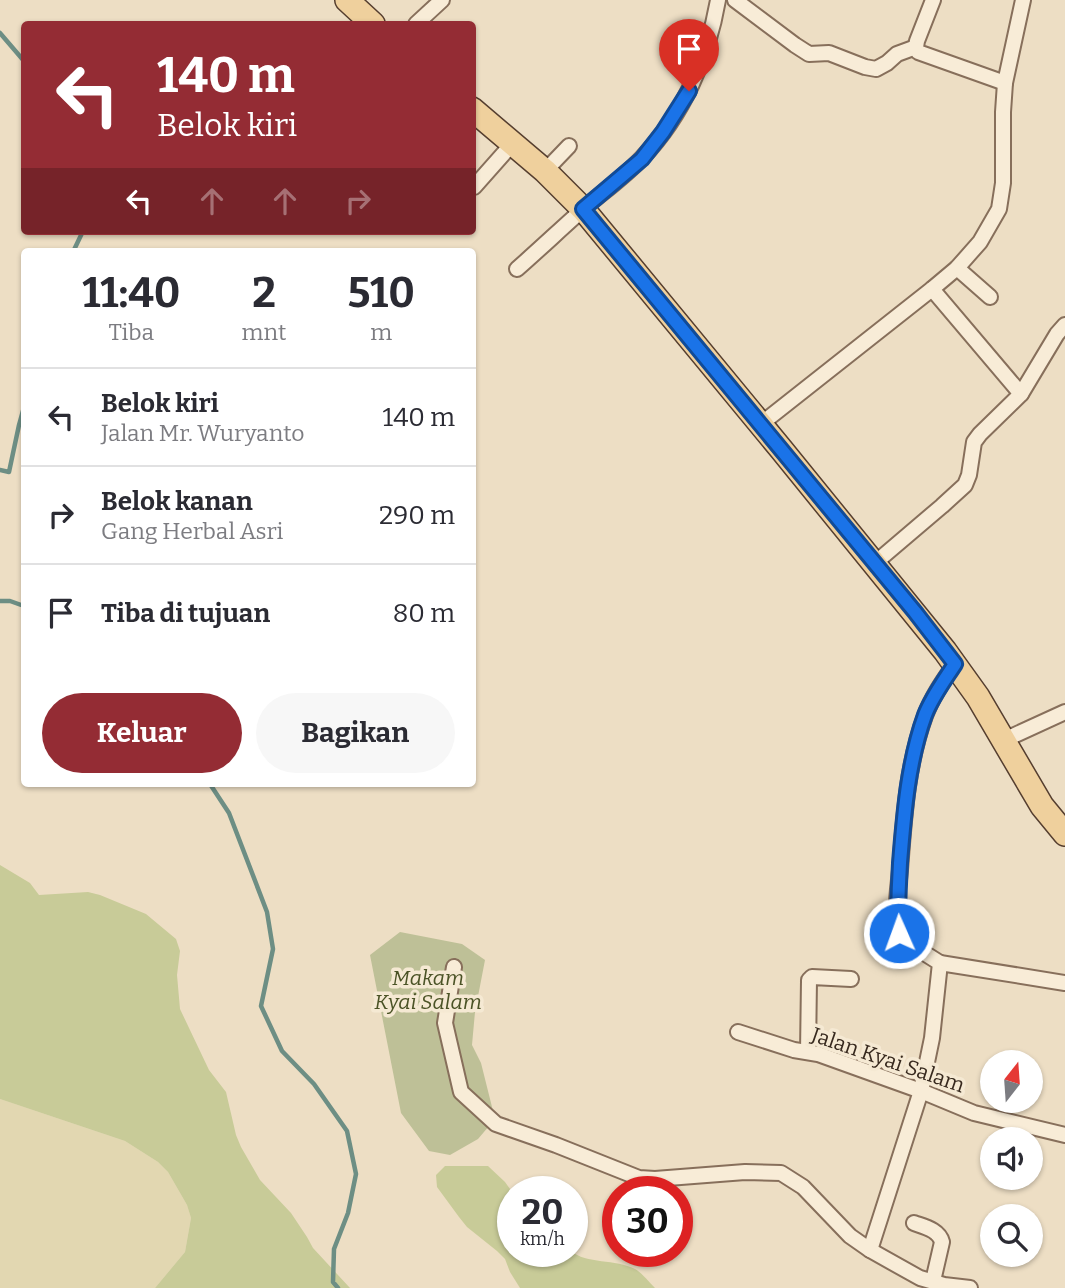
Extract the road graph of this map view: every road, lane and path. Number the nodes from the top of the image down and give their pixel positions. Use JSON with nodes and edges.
{"nodes":[{"id":1,"x":442,"y":0,"type":"edge"},
{"id":2,"x":718,"y":0,"type":"edge"},
{"id":3,"x":735,"y":0,"type":"edge"},
{"id":4,"x":933,"y":0,"type":"edge"},
{"id":5,"x":1023,"y":0,"type":"edge"},
{"id":6,"x":353,"y":2,"type":"edge"},
{"id":7,"x":370,"y":21,"type":"edge"},
{"id":8,"x":419,"y":21,"type":"edge"},
{"id":9,"x":916,"y":47,"type":"junction"},
{"id":10,"x":1005,"y":83,"type":"junction"},
{"id":11,"x":476,"y":112,"type":"edge"},
{"id":12,"x":513,"y":143,"type":"junction"},
{"id":13,"x":569,"y":146,"type":"dead end"},
{"id":14,"x":545,"y":171,"type":"junction"},
{"id":15,"x":476,"y":185,"type":"edge"},
{"id":16,"x":583,"y":209,"type":"junction"},
{"id":17,"x":957,"y":268,"type":"junction"},
{"id":18,"x":517,"y":269,"type":"dead end"},
{"id":19,"x":932,"y":289,"type":"junction"},
{"id":20,"x":990,"y":297,"type":"dead end"},
{"id":21,"x":1062,"y":334,"type":"edge"},
{"id":22,"x":1021,"y":394,"type":"junction"},
{"id":23,"x":761,"y":424,"type":"junction"},
{"id":24,"x":874,"y":563,"type":"junction"},
{"id":25,"x":955,"y":664,"type":"junction"},
{"id":26,"x":1065,"y":712,"type":"edge"},
{"id":27,"x":1004,"y":740,"type":"junction"},
{"id":28,"x":1065,"y":834,"type":"edge"},
{"id":29,"x":940,"y":963,"type":"junction"},
{"id":30,"x":454,"y":967,"type":"dead end"},
{"id":31,"x":851,"y":979,"type":"dead end"},
{"id":32,"x":1065,"y":983,"type":"edge"},
{"id":33,"x":738,"y":1032,"type":"dead end"},
{"id":34,"x":808,"y":1052,"type":"junction"},
{"id":35,"x":921,"y":1091,"type":"junction"},
{"id":36,"x":1065,"y":1135,"type":"edge"},
{"id":37,"x":914,"y":1223,"type":"dead end"},
{"id":38,"x":870,"y":1250,"type":"junction"},
{"id":39,"x":933,"y":1281,"type":"junction"},
{"id":40,"x":970,"y":1288,"type":"edge"}],
"edges":[{"from":1,"to":8,"type":"street"},
{"from":2,"to":16,"type":"street"},
{"from":3,"to":9,"type":"street"},
{"from":4,"to":9,"type":"street"},
{"from":5,"to":10,"type":"street"},
{"from":6,"to":7,"type":"main road"},
{"from":9,"to":10,"type":"street"},
{"from":10,"to":17,"type":"street"},
{"from":11,"to":12,"type":"main road"},
{"from":12,"to":14,"type":"main road"},
{"from":12,"to":15,"type":"street"},
{"from":13,"to":14,"type":"street"},
{"from":14,"to":16,"type":"main road"},
{"from":16,"to":18,"type":"street"},
{"from":16,"to":23,"type":"main road"},
{"from":17,"to":19,"type":"street"},
{"from":17,"to":20,"type":"street"},
{"from":19,"to":22,"type":"street"},
{"from":19,"to":23,"type":"street"},
{"from":21,"to":22,"type":"street"},
{"from":22,"to":24,"type":"street"},
{"from":23,"to":24,"type":"main road"},
{"from":24,"to":25,"type":"main road"},
{"from":25,"to":27,"type":"main road"},
{"from":25,"to":29,"type":"street"},
{"from":26,"to":27,"type":"street"},
{"from":27,"to":28,"type":"main road"},
{"from":29,"to":32,"type":"street"},
{"from":29,"to":35,"type":"street"},
{"from":30,"to":38,"type":"street"},
{"from":31,"to":34,"type":"street"},
{"from":33,"to":34,"type":"street","name":"Jalan Kyai Salam"},
{"from":34,"to":35,"type":"street","name":"Jalan Kyai Salam"},
{"from":35,"to":36,"type":"street","name":"Jalan Kyai Salam"},
{"from":35,"to":38,"type":"street"},
{"from":37,"to":39,"type":"street"},
{"from":38,"to":39,"type":"street"},
{"from":39,"to":40,"type":"street"}]}
